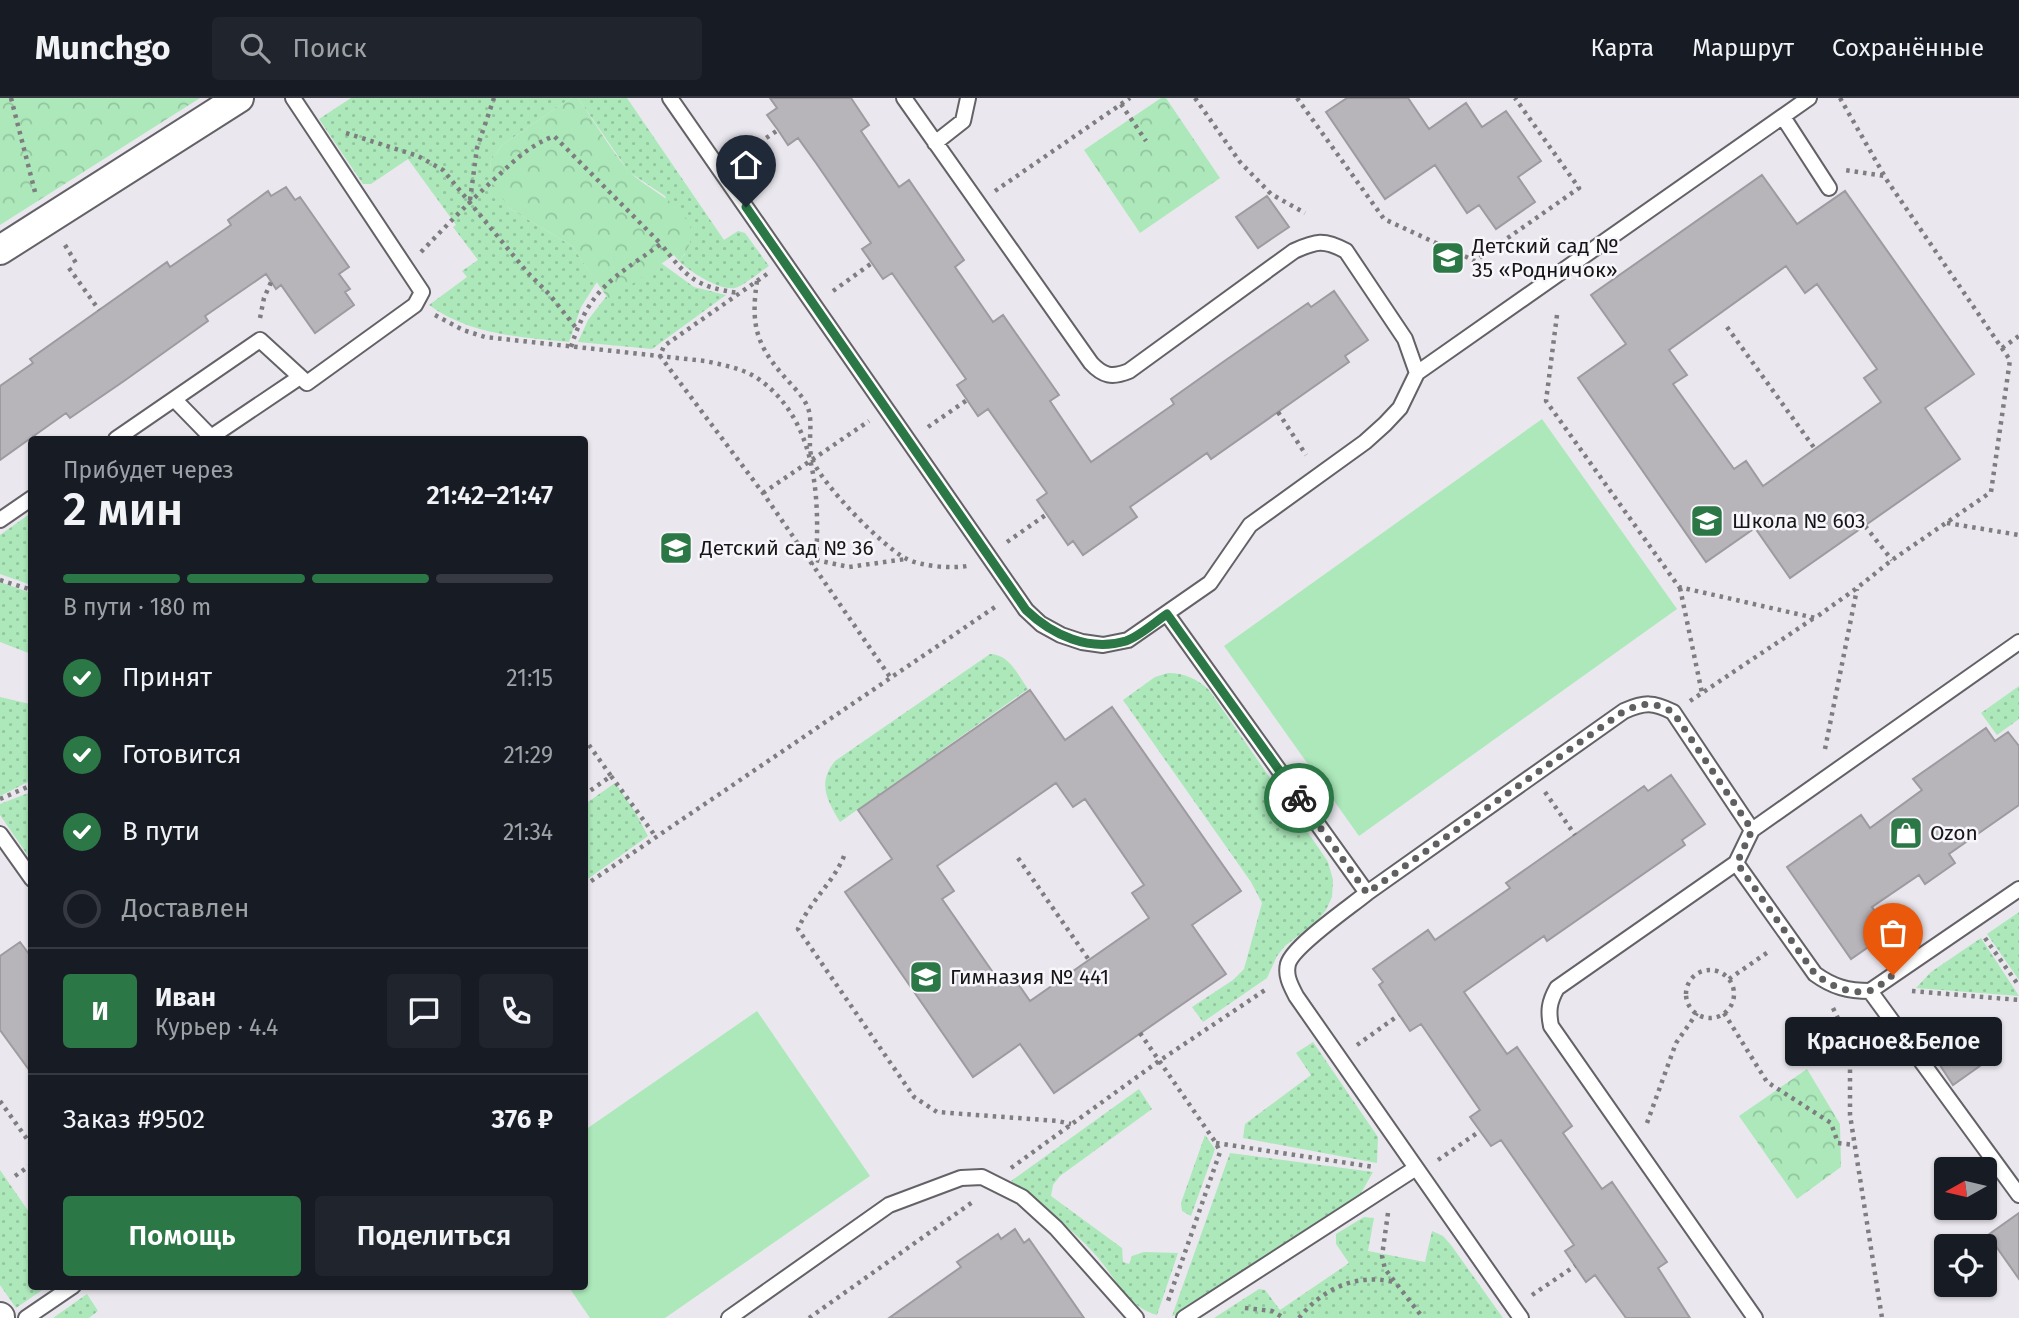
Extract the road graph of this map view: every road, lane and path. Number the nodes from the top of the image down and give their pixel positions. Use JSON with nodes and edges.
{"nodes":[{"id":1,"x":11,"y":98,"type":"edge"},
{"id":2,"x":239,"y":98,"type":"edge"},
{"id":3,"x":293,"y":98,"type":"edge"},
{"id":4,"x":494,"y":98,"type":"edge"},
{"id":5,"x":670,"y":98,"type":"edge"},
{"id":6,"x":904,"y":98,"type":"edge"},
{"id":7,"x":968,"y":98,"type":"edge"},
{"id":8,"x":1130,"y":98,"type":"edge"},
{"id":9,"x":1195,"y":98,"type":"edge"},
{"id":10,"x":1297,"y":98,"type":"edge"},
{"id":11,"x":1515,"y":98,"type":"edge"},
{"id":12,"x":1809,"y":98,"type":"edge"},
{"id":13,"x":1840,"y":98,"type":"edge"},
{"id":14,"x":1121,"y":104,"type":"junction"},
{"id":15,"x":1783,"y":117,"type":"junction"},
{"id":16,"x":308,"y":121,"type":"junction"},
{"id":17,"x":778,"y":130,"type":"dead end"},
{"id":18,"x":1146,"y":141,"type":"dead end"},
{"id":19,"x":935,"y":143,"type":"junction"},
{"id":20,"x":1813,"y":164,"type":"junction"},
{"id":21,"x":720,"y":170,"type":"junction"},
{"id":22,"x":1884,"y":176,"type":"junction"},
{"id":23,"x":1829,"y":188,"type":"dead end"},
{"id":24,"x":36,"y":195,"type":"dead end"},
{"id":25,"x":470,"y":201,"type":"junction"},
{"id":26,"x":977,"y":204,"type":"junction"},
{"id":27,"x":1305,"y":213,"type":"dead end"},
{"id":28,"x":662,"y":244,"type":"junction"},
{"id":29,"x":0,"y":250,"type":"edge"},
{"id":30,"x":784,"y":262,"type":"junction"},
{"id":31,"x":872,"y":263,"type":"dead end"},
{"id":32,"x":69,"y":268,"type":"dead end"},
{"id":33,"x":406,"y":268,"type":"junction"},
{"id":34,"x":757,"y":281,"type":"junction"},
{"id":35,"x":271,"y":282,"type":"dead end"},
{"id":36,"x":740,"y":293,"type":"junction"},
{"id":37,"x":813,"y":304,"type":"junction"},
{"id":38,"x":415,"y":305,"type":"junction"},
{"id":39,"x":99,"y":310,"type":"dead end"},
{"id":40,"x":1557,"y":315,"type":"dead end"},
{"id":41,"x":1727,"y":327,"type":"dead end"},
{"id":42,"x":577,"y":329,"type":"junction"},
{"id":43,"x":2019,"y":336,"type":"edge"},
{"id":44,"x":260,"y":340,"type":"junction"},
{"id":45,"x":571,"y":347,"type":"junction"},
{"id":46,"x":2002,"y":348,"type":"junction"},
{"id":47,"x":660,"y":356,"type":"junction"},
{"id":48,"x":1417,"y":373,"type":"junction"},
{"id":49,"x":300,"y":377,"type":"junction"},
{"id":50,"x":174,"y":399,"type":"junction"},
{"id":51,"x":967,"y":400,"type":"dead end"},
{"id":52,"x":886,"y":410,"type":"junction"},
{"id":53,"x":1278,"y":412,"type":"dead end"},
{"id":54,"x":120,"y":436,"type":"edge"},
{"id":55,"x":210,"y":436,"type":"edge"},
{"id":56,"x":212,"y":436,"type":"edge"},
{"id":57,"x":908,"y":441,"type":"junction"},
{"id":58,"x":1815,"y":449,"type":"dead end"},
{"id":59,"x":812,"y":460,"type":"junction"},
{"id":60,"x":1320,"y":475,"type":"junction"},
{"id":61,"x":763,"y":494,"type":"junction"},
{"id":62,"x":28,"y":501,"type":"edge"},
{"id":63,"x":1047,"y":514,"type":"dead end"},
{"id":64,"x":0,"y":520,"type":"edge"},
{"id":65,"x":1947,"y":523,"type":"junction"},
{"id":66,"x":1865,"y":526,"type":"dead end"},
{"id":67,"x":2019,"y":535,"type":"edge"},
{"id":68,"x":988,"y":555,"type":"junction"},
{"id":69,"x":906,"y":559,"type":"junction"},
{"id":70,"x":1892,"y":560,"type":"junction"},
{"id":71,"x":813,"y":562,"type":"junction"},
{"id":72,"x":0,"y":580,"type":"edge"},
{"id":73,"x":1679,"y":587,"type":"junction"},
{"id":74,"x":1857,"y":588,"type":"junction"},
{"id":75,"x":28,"y":589,"type":"edge"},
{"id":76,"x":1015,"y":595,"type":"junction"},
{"id":77,"x":1167,"y":614,"type":"junction"},
{"id":78,"x":1815,"y":618,"type":"junction"},
{"id":79,"x":2019,"y":642,"type":"edge"},
{"id":80,"x":890,"y":677,"type":"junction"},
{"id":81,"x":1702,"y":693,"type":"junction"},
{"id":82,"x":1686,"y":704,"type":"dead end"},
{"id":83,"x":588,"y":744,"type":"edge"},
{"id":84,"x":611,"y":776,"type":"junction"},
{"id":85,"x":1818,"y":783,"type":"junction"},
{"id":86,"x":28,"y":787,"type":"edge"},
{"id":87,"x":588,"y":792,"type":"edge"},
{"id":88,"x":0,"y":799,"type":"edge"},
{"id":89,"x":1553,"y":803,"type":"dead end"},
{"id":90,"x":1752,"y":830,"type":"junction"},
{"id":91,"x":0,"y":834,"type":"edge"},
{"id":92,"x":1575,"y":835,"type":"dead end"},
{"id":93,"x":656,"y":837,"type":"junction"},
{"id":94,"x":844,"y":856,"type":"dead end"},
{"id":95,"x":1018,"y":858,"type":"dead end"},
{"id":96,"x":1737,"y":863,"type":"junction"},
{"id":97,"x":28,"y":873,"type":"edge"},
{"id":98,"x":588,"y":883,"type":"edge"},
{"id":99,"x":2019,"y":889,"type":"edge"},
{"id":100,"x":1367,"y":893,"type":"junction"},
{"id":101,"x":1973,"y":920,"type":"junction"},
{"id":102,"x":1789,"y":937,"type":"junction"},
{"id":103,"x":1089,"y":960,"type":"dead end"},
{"id":104,"x":1729,"y":979,"type":"junction"},
{"id":105,"x":1288,"y":980,"type":"junction"},
{"id":106,"x":1826,"y":982,"type":"junction"},
{"id":107,"x":2019,"y":986,"type":"edge"},
{"id":108,"x":1870,"y":991,"type":"junction"},
{"id":109,"x":1914,"y":991,"type":"dead end"},
{"id":110,"x":2019,"y":1000,"type":"edge"},
{"id":111,"x":1697,"y":1013,"type":"junction"},
{"id":112,"x":1724,"y":1013,"type":"junction"},
{"id":113,"x":1399,"y":1015,"type":"dead end"},
{"id":114,"x":1953,"y":1028,"type":"dead end"},
{"id":115,"x":1140,"y":1033,"type":"dead end"},
{"id":116,"x":1854,"y":1052,"type":"junction"},
{"id":117,"x":1916,"y":1052,"type":"junction"},
{"id":118,"x":1339,"y":1058,"type":"junction"},
{"id":119,"x":1160,"y":1061,"type":"junction"},
{"id":120,"x":0,"y":1101,"type":"edge"},
{"id":121,"x":1072,"y":1124,"type":"junction"},
{"id":122,"x":1480,"y":1131,"type":"dead end"},
{"id":123,"x":28,"y":1140,"type":"edge"},
{"id":124,"x":1216,"y":1143,"type":"junction"},
{"id":125,"x":1855,"y":1145,"type":"junction"},
{"id":126,"x":1634,"y":1146,"type":"junction"},
{"id":127,"x":28,"y":1167,"type":"edge"},
{"id":128,"x":1416,"y":1168,"type":"junction"},
{"id":129,"x":15,"y":1176,"type":"dead end"},
{"id":130,"x":1392,"y":1184,"type":"junction"},
{"id":131,"x":998,"y":1185,"type":"junction"},
{"id":132,"x":2019,"y":1195,"type":"edge"},
{"id":133,"x":1575,"y":1266,"type":"dead end"},
{"id":134,"x":1395,"y":1283,"type":"junction"},
{"id":135,"x":67,"y":1290,"type":"edge"},
{"id":136,"x":1239,"y":1310,"type":"dead end"},
{"id":137,"x":1164,"y":1312,"type":"dead end"},
{"id":138,"x":1519,"y":1314,"type":"edge"},
{"id":139,"x":26,"y":1318,"type":"edge"},
{"id":140,"x":729,"y":1318,"type":"edge"},
{"id":141,"x":809,"y":1318,"type":"edge"},
{"id":142,"x":1136,"y":1318,"type":"edge"},
{"id":143,"x":1184,"y":1318,"type":"edge"},
{"id":144,"x":1284,"y":1318,"type":"edge"},
{"id":145,"x":1298,"y":1318,"type":"edge"},
{"id":146,"x":1423,"y":1318,"type":"edge"},
{"id":147,"x":1755,"y":1318,"type":"edge"},
{"id":148,"x":1882,"y":1318,"type":"edge"}],
"edges":[{"from":1,"to":24,"type":"path"},
{"from":2,"to":29,"type":"street"},
{"from":3,"to":16,"type":"lane"},
{"from":4,"to":25,"type":"path"},
{"from":5,"to":21,"type":"lane"},
{"from":6,"to":19,"type":"lane"},
{"from":7,"to":19,"type":"lane"},
{"from":8,"to":14,"type":"path"},
{"from":9,"to":27,"type":"path"},
{"from":10,"to":11,"type":"path"},
{"from":12,"to":15,"type":"lane"},
{"from":13,"to":22,"type":"path"},
{"from":14,"to":18,"type":"path"},
{"from":14,"to":26,"type":"path"},
{"from":15,"to":20,"type":"lane"},
{"from":15,"to":48,"type":"lane"},
{"from":16,"to":25,"type":"path"},
{"from":16,"to":33,"type":"lane"},
{"from":17,"to":21,"type":"path"},
{"from":19,"to":26,"type":"lane"},
{"from":20,"to":22,"type":"path"},
{"from":20,"to":23,"type":"lane"},
{"from":21,"to":30,"type":"lane"},
{"from":22,"to":46,"type":"path"},
{"from":25,"to":28,"type":"path"},
{"from":25,"to":33,"type":"path"},
{"from":25,"to":42,"type":"path"},
{"from":26,"to":48,"type":"lane"},
{"from":28,"to":36,"type":"path"},
{"from":28,"to":42,"type":"path"},
{"from":30,"to":34,"type":"path"},
{"from":30,"to":37,"type":"lane"},
{"from":31,"to":37,"type":"path"},
{"from":32,"to":39,"type":"path"},
{"from":33,"to":38,"type":"lane"},
{"from":34,"to":36,"type":"path"},
{"from":34,"to":59,"type":"path"},
{"from":35,"to":44,"type":"path"},
{"from":36,"to":47,"type":"path"},
{"from":37,"to":52,"type":"lane"},
{"from":38,"to":45,"type":"path"},
{"from":38,"to":49,"type":"lane"},
{"from":40,"to":73,"type":"path"},
{"from":41,"to":58,"type":"path"},
{"from":42,"to":45,"type":"path"},
{"from":43,"to":46,"type":"path"},
{"from":44,"to":49,"type":"lane"},
{"from":44,"to":50,"type":"lane"},
{"from":45,"to":47,"type":"path"},
{"from":46,"to":65,"type":"path"},
{"from":47,"to":59,"type":"path"},
{"from":47,"to":61,"type":"path"},
{"from":48,"to":60,"type":"lane"},
{"from":49,"to":56,"type":"lane"},
{"from":50,"to":54,"type":"lane"},
{"from":50,"to":55,"type":"lane"},
{"from":51,"to":57,"type":"path"},
{"from":52,"to":57,"type":"lane"},
{"from":52,"to":59,"type":"path"},
{"from":53,"to":60,"type":"path"},
{"from":57,"to":68,"type":"lane"},
{"from":59,"to":61,"type":"path"},
{"from":59,"to":69,"type":"path"},
{"from":59,"to":71,"type":"path"},
{"from":60,"to":77,"type":"lane"},
{"from":61,"to":71,"type":"path"},
{"from":62,"to":64,"type":"lane"},
{"from":63,"to":68,"type":"path"},
{"from":65,"to":67,"type":"path"},
{"from":65,"to":70,"type":"path"},
{"from":66,"to":70,"type":"path"},
{"from":68,"to":69,"type":"path"},
{"from":68,"to":76,"type":"lane"},
{"from":69,"to":71,"type":"path"},
{"from":70,"to":74,"type":"path"},
{"from":71,"to":80,"type":"path"},
{"from":72,"to":75,"type":"path"},
{"from":73,"to":78,"type":"path"},
{"from":73,"to":81,"type":"path"},
{"from":74,"to":78,"type":"path"},
{"from":74,"to":85,"type":"path"},
{"from":76,"to":77,"type":"lane"},
{"from":76,"to":80,"type":"path"},
{"from":77,"to":100,"type":"lane"},
{"from":78,"to":81,"type":"path"},
{"from":79,"to":85,"type":"lane"},
{"from":80,"to":93,"type":"path"},
{"from":81,"to":82,"type":"path"},
{"from":83,"to":84,"type":"path"},
{"from":84,"to":87,"type":"path"},
{"from":84,"to":93,"type":"path"},
{"from":85,"to":90,"type":"lane"},
{"from":86,"to":88,"type":"path"},
{"from":89,"to":92,"type":"path"},
{"from":90,"to":96,"type":"lane"},
{"from":90,"to":100,"type":"lane"},
{"from":91,"to":97,"type":"lane"},
{"from":93,"to":98,"type":"path"},
{"from":94,"to":121,"type":"path"},
{"from":95,"to":103,"type":"path"},
{"from":96,"to":102,"type":"lane"},
{"from":96,"to":126,"type":"lane"},
{"from":99,"to":101,"type":"lane"},
{"from":100,"to":105,"type":"lane"},
{"from":101,"to":107,"type":"path"},
{"from":101,"to":108,"type":"lane"},
{"from":102,"to":104,"type":"path"},
{"from":102,"to":106,"type":"lane"},
{"from":104,"to":111,"type":"path"},
{"from":104,"to":112,"type":"path"},
{"from":105,"to":118,"type":"lane"},
{"from":105,"to":119,"type":"path"},
{"from":106,"to":108,"type":"lane"},
{"from":106,"to":116,"type":"path"},
{"from":108,"to":116,"type":"path"},
{"from":108,"to":117,"type":"lane"},
{"from":109,"to":110,"type":"path"},
{"from":111,"to":112,"type":"path"},
{"from":111,"to":126,"type":"path"},
{"from":112,"to":125,"type":"path"},
{"from":113,"to":118,"type":"path"},
{"from":114,"to":117,"type":"lane"},
{"from":115,"to":119,"type":"path"},
{"from":116,"to":125,"type":"path"},
{"from":117,"to":132,"type":"lane"},
{"from":118,"to":128,"type":"lane"},
{"from":119,"to":121,"type":"path"},
{"from":119,"to":124,"type":"path"},
{"from":120,"to":123,"type":"path"},
{"from":121,"to":131,"type":"path"},
{"from":122,"to":128,"type":"path"},
{"from":124,"to":130,"type":"path"},
{"from":124,"to":137,"type":"path"},
{"from":125,"to":148,"type":"path"},
{"from":126,"to":147,"type":"lane"},
{"from":127,"to":129,"type":"path"},
{"from":128,"to":130,"type":"lane"},
{"from":128,"to":138,"type":"lane"},
{"from":130,"to":134,"type":"path"},
{"from":130,"to":143,"type":"lane"},
{"from":131,"to":140,"type":"lane"},
{"from":131,"to":141,"type":"path"},
{"from":131,"to":142,"type":"lane"},
{"from":133,"to":138,"type":"path"},
{"from":134,"to":145,"type":"path"},
{"from":134,"to":146,"type":"path"},
{"from":135,"to":139,"type":"lane"},
{"from":136,"to":144,"type":"path"}]}
